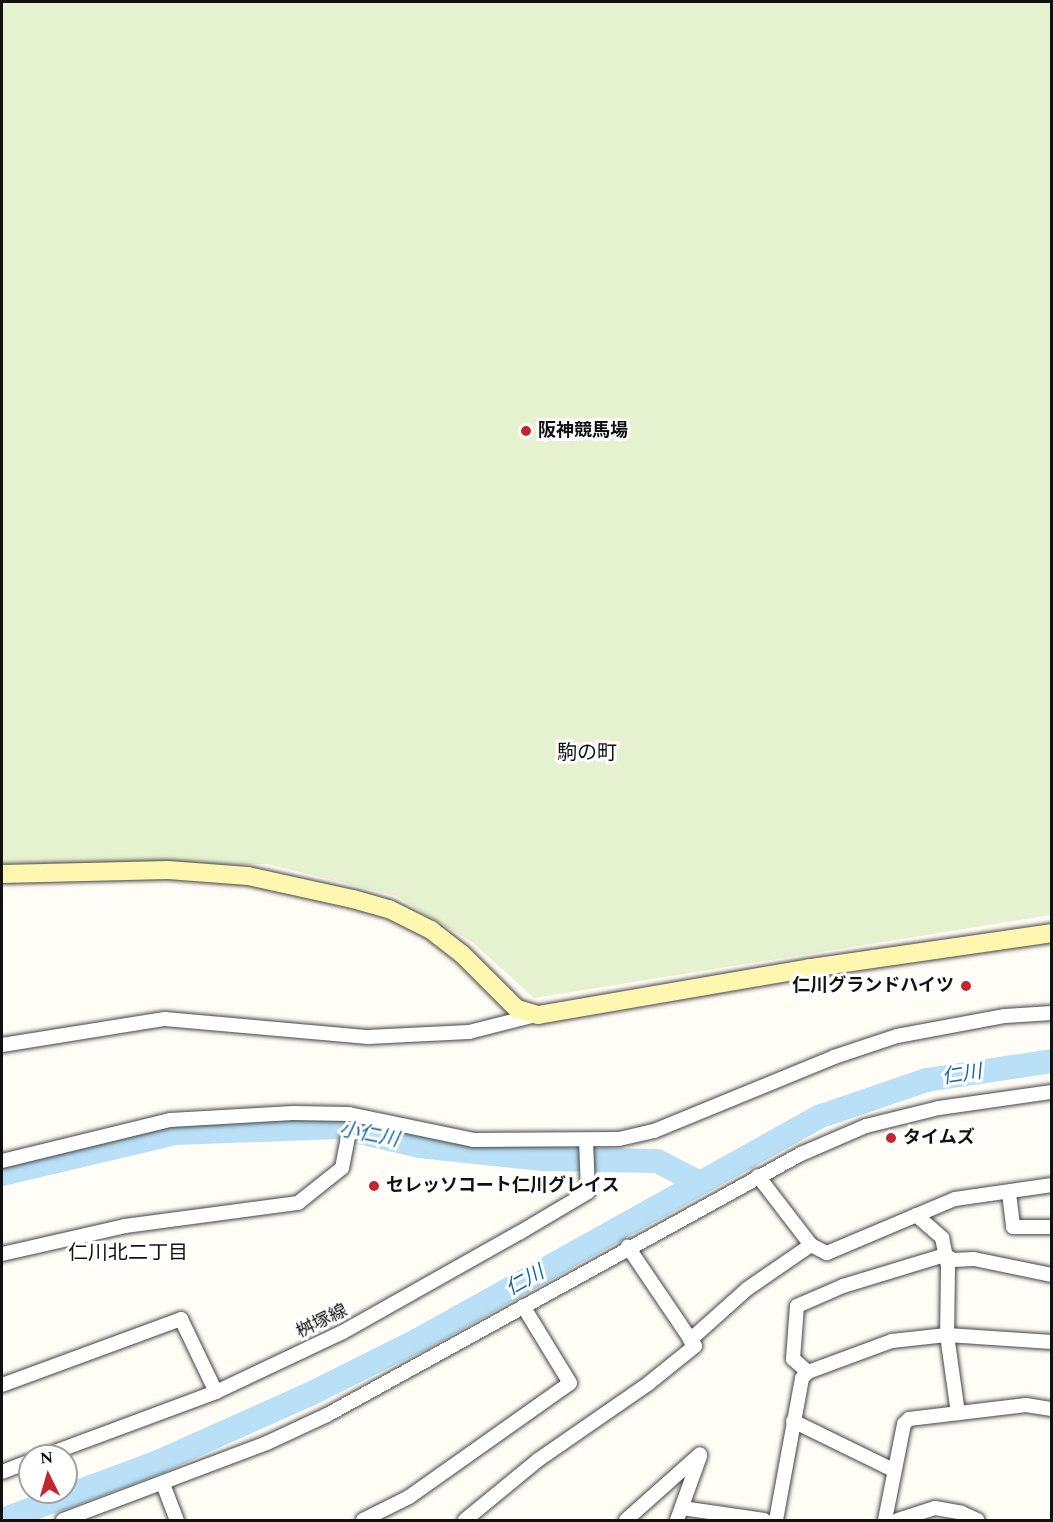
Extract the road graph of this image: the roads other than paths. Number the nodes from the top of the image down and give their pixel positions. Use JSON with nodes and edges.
{"nodes":[{"id":1,"x":2,"y":874,"type":"edge"},
{"id":2,"x":1052,"y":933,"type":"edge"},
{"id":3,"x":1052,"y":1013,"type":"edge"},
{"id":4,"x":538,"y":1015,"type":"junction"},
{"id":5,"x":2,"y":1045,"type":"edge"},
{"id":6,"x":1052,"y":1092,"type":"edge"},
{"id":7,"x":348,"y":1138,"type":"dead end"},
{"id":8,"x":586,"y":1144,"type":"junction"},
{"id":9,"x":2,"y":1161,"type":"edge"},
{"id":10,"x":758,"y":1176,"type":"junction"},
{"id":11,"x":1052,"y":1185,"type":"edge"},
{"id":12,"x":1009,"y":1193,"type":"junction"},
{"id":13,"x":916,"y":1215,"type":"junction"},
{"id":14,"x":1052,"y":1227,"type":"edge"},
{"id":15,"x":811,"y":1245,"type":"junction"},
{"id":16,"x":628,"y":1247,"type":"junction"},
{"id":17,"x":2,"y":1254,"type":"edge"},
{"id":18,"x":945,"y":1256,"type":"junction"},
{"id":19,"x":1052,"y":1275,"type":"edge"},
{"id":20,"x":523,"y":1306,"type":"junction"},
{"id":21,"x":947,"y":1335,"type":"junction"},
{"id":22,"x":690,"y":1340,"type":"junction"},
{"id":23,"x":1052,"y":1342,"type":"edge"},
{"id":24,"x":808,"y":1372,"type":"junction"},
{"id":25,"x":2,"y":1385,"type":"edge"},
{"id":26,"x":216,"y":1392,"type":"junction"},
{"id":27,"x":1052,"y":1409,"type":"edge"},
{"id":28,"x":958,"y":1413,"type":"junction"},
{"id":29,"x":793,"y":1421,"type":"junction"},
{"id":30,"x":76,"y":1444,"type":"edge"},
{"id":31,"x":18,"y":1466,"type":"edge"},
{"id":32,"x":893,"y":1470,"type":"junction"},
{"id":33,"x":2,"y":1472,"type":"edge"},
{"id":34,"x":163,"y":1484,"type":"junction"},
{"id":35,"x":679,"y":1514,"type":"edge"},
{"id":36,"x":923,"y":1516,"type":"edge"},
{"id":37,"x":737,"y":1519,"type":"edge"},
{"id":38,"x":63,"y":1521,"type":"edge"},
{"id":39,"x":177,"y":1521,"type":"edge"},
{"id":40,"x":363,"y":1521,"type":"edge"},
{"id":41,"x":465,"y":1521,"type":"edge"},
{"id":42,"x":626,"y":1521,"type":"edge"},
{"id":43,"x":764,"y":1521,"type":"edge"},
{"id":44,"x":776,"y":1521,"type":"edge"},
{"id":45,"x":885,"y":1521,"type":"edge"},
{"id":46,"x":898,"y":1521,"type":"edge"},
{"id":47,"x":977,"y":1521,"type":"edge"}],
"edges":[{"from":1,"to":4,"type":"street"},
{"from":2,"to":4,"type":"street"},
{"from":3,"to":8,"type":"street"},
{"from":4,"to":5,"type":"street"},
{"from":6,"to":10,"type":"street"},
{"from":7,"to":17,"type":"street"},
{"from":8,"to":9,"type":"street"},
{"from":8,"to":26,"type":"street","name":"桝塚線"},
{"from":10,"to":15,"type":"street"},
{"from":10,"to":16,"type":"street"},
{"from":11,"to":12,"type":"street"},
{"from":12,"to":13,"type":"street"},
{"from":12,"to":14,"type":"street"},
{"from":13,"to":15,"type":"street"},
{"from":13,"to":18,"type":"street"},
{"from":15,"to":22,"type":"street"},
{"from":16,"to":20,"type":"street"},
{"from":16,"to":22,"type":"street"},
{"from":18,"to":19,"type":"street"},
{"from":18,"to":21,"type":"street"},
{"from":18,"to":24,"type":"street"},
{"from":20,"to":34,"type":"street"},
{"from":20,"to":40,"type":"street"},
{"from":21,"to":23,"type":"street"},
{"from":21,"to":24,"type":"street"},
{"from":21,"to":28,"type":"street"},
{"from":22,"to":41,"type":"street"},
{"from":24,"to":29,"type":"street"},
{"from":25,"to":26,"type":"street"},
{"from":26,"to":30,"type":"street","name":"桝塚線"},
{"from":27,"to":28,"type":"street"},
{"from":28,"to":32,"type":"street"},
{"from":29,"to":32,"type":"street"},
{"from":29,"to":44,"type":"street"},
{"from":31,"to":33,"type":"street"},
{"from":32,"to":45,"type":"street"},
{"from":34,"to":38,"type":"street"},
{"from":34,"to":39,"type":"street"},
{"from":35,"to":37,"type":"street"},
{"from":35,"to":42,"type":"street"},
{"from":36,"to":46,"type":"street"},
{"from":36,"to":47,"type":"street"},
{"from":37,"to":43,"type":"street"}]}
